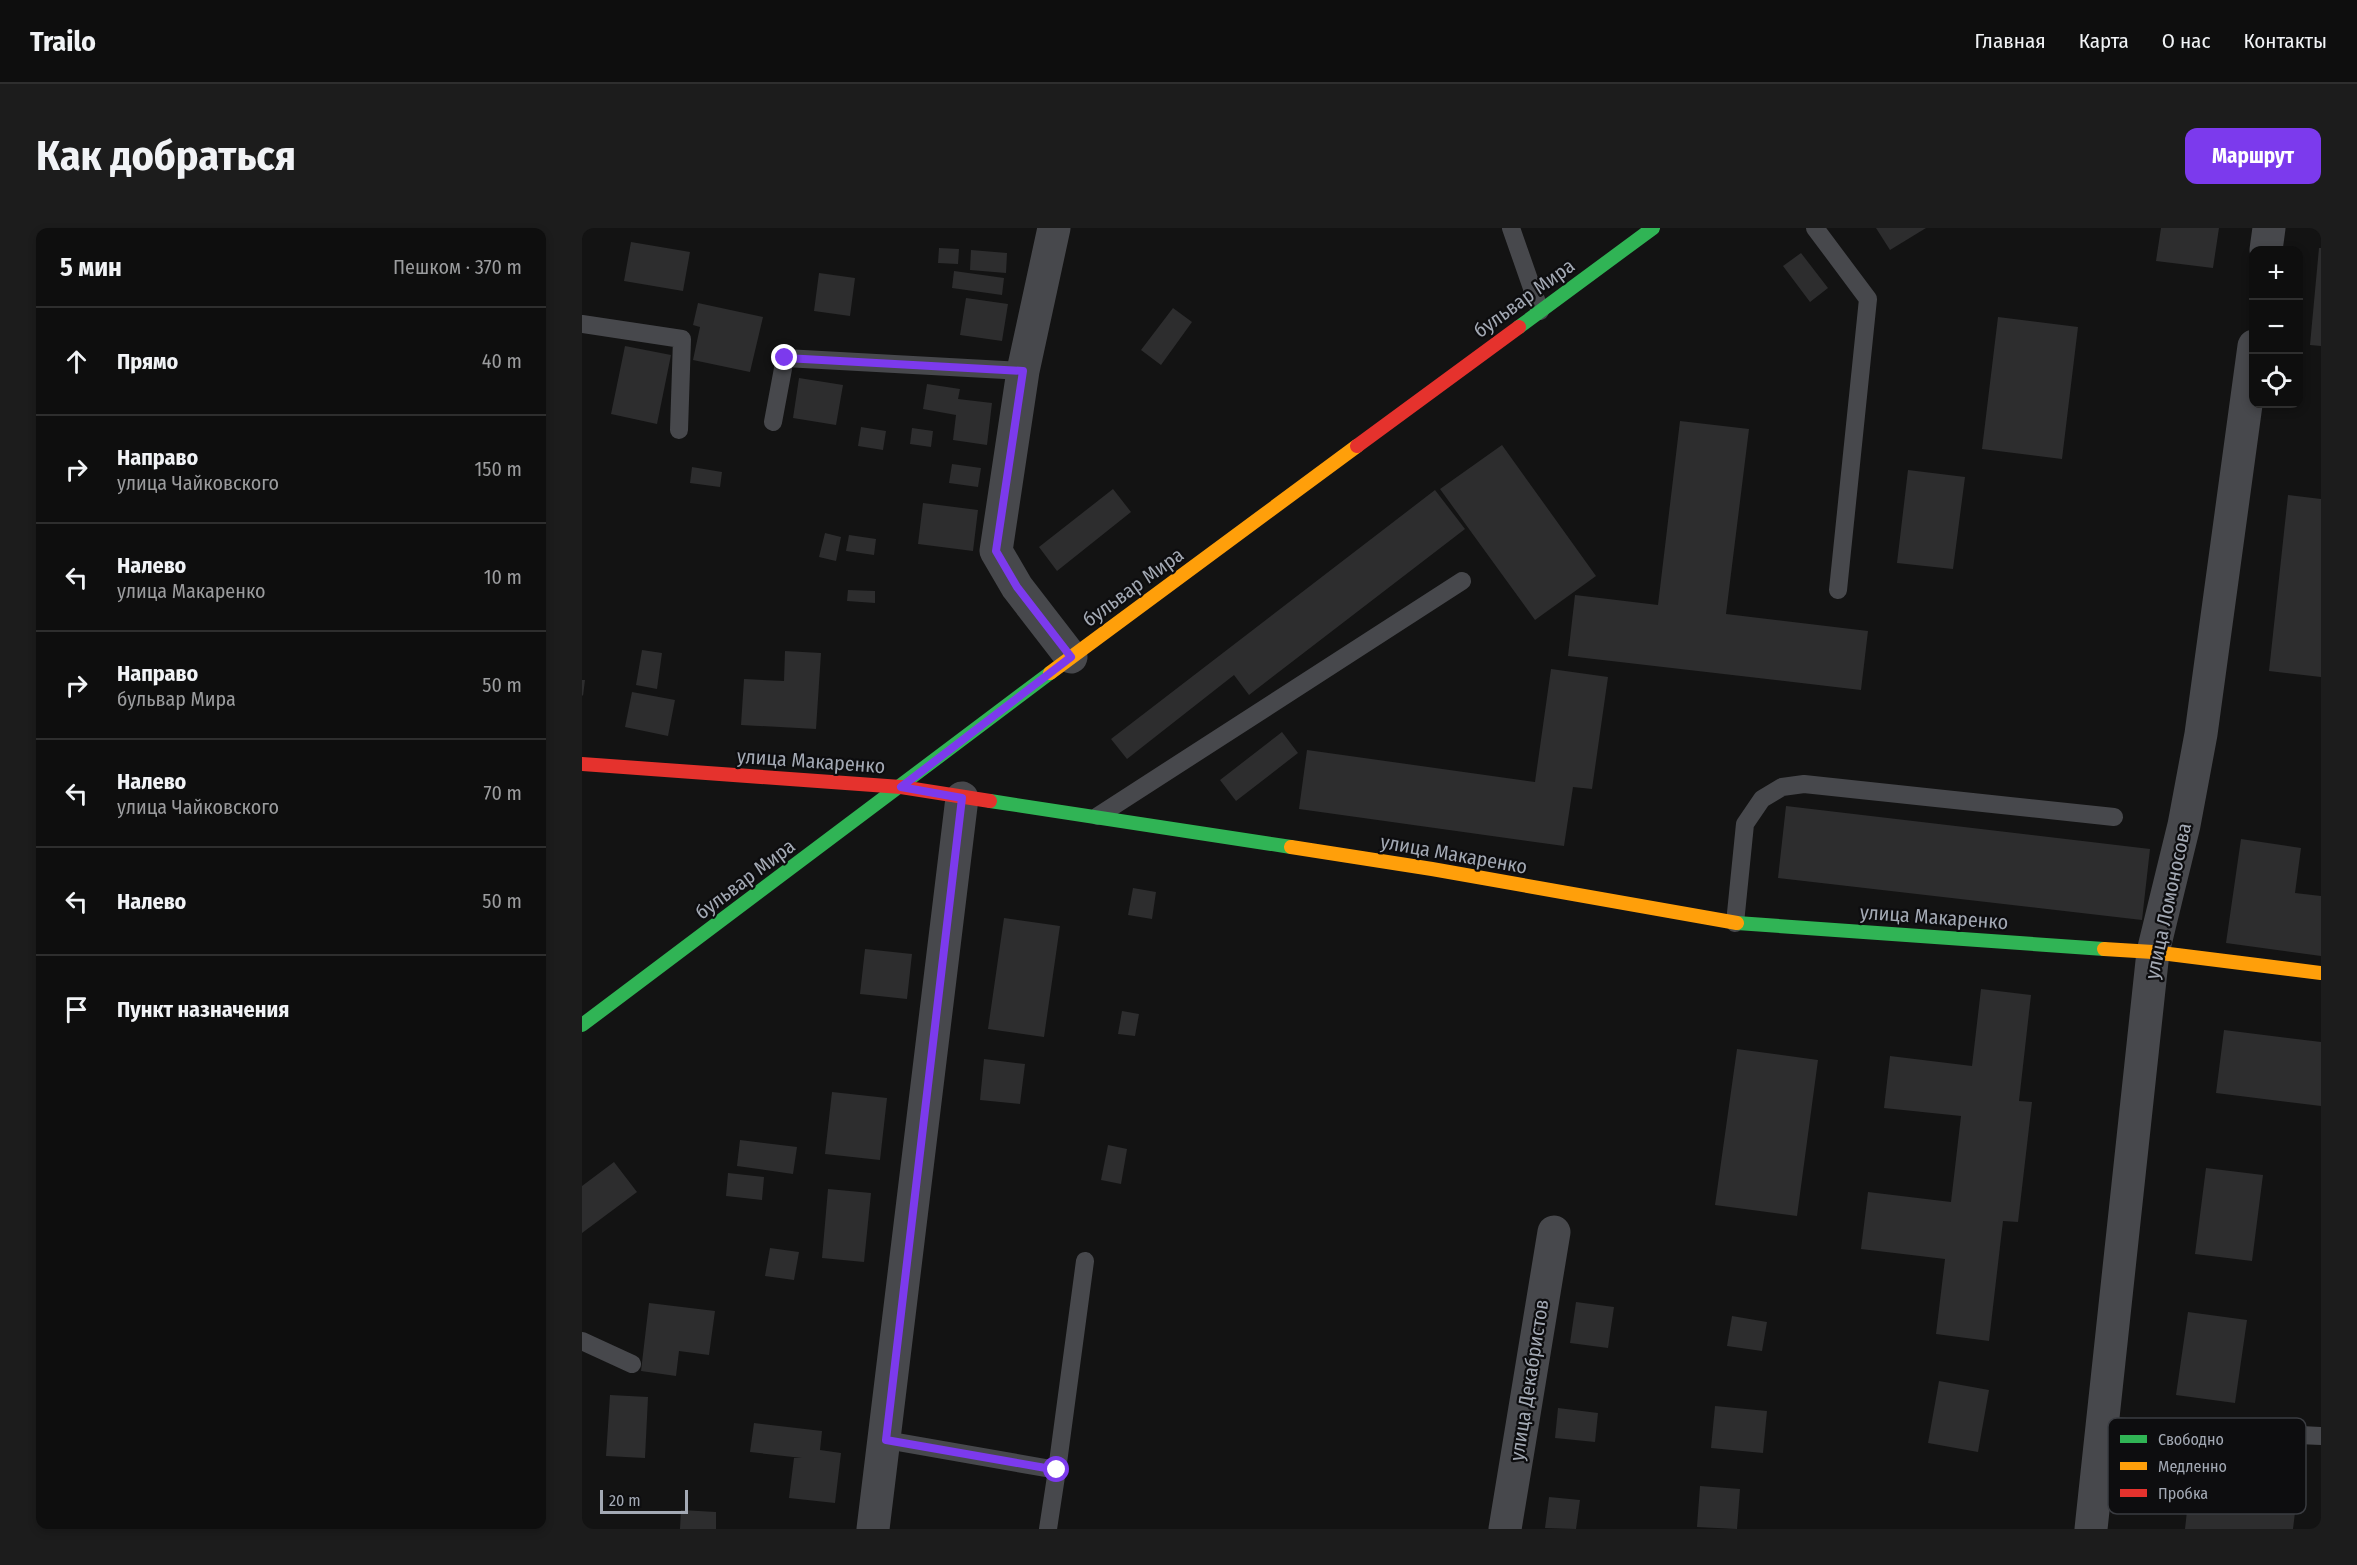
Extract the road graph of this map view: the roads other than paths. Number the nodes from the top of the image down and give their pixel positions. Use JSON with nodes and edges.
{"nodes":[{"id":1,"x":1054,"y":228,"type":"edge"},
{"id":2,"x":1511,"y":228,"type":"edge"},
{"id":3,"x":1653,"y":228,"type":"edge"},
{"id":4,"x":1815,"y":228,"type":"edge"},
{"id":5,"x":2269,"y":228,"type":"edge"},
{"id":6,"x":2267,"y":246,"type":"edge"},
{"id":7,"x":1540,"y":311,"type":"junction"},
{"id":8,"x":582,"y":324,"type":"edge"},
{"id":9,"x":2252,"y":354,"type":"edge"},
{"id":10,"x":1023,"y":371,"type":"junction"},
{"id":11,"x":773,"y":422,"type":"dead end"},
{"id":12,"x":679,"y":430,"type":"dead end"},
{"id":13,"x":1462,"y":581,"type":"dead end"},
{"id":14,"x":1838,"y":590,"type":"dead end"},
{"id":15,"x":1071,"y":657,"type":"junction"},
{"id":16,"x":582,"y":764,"type":"edge"},
{"id":17,"x":901,"y":787,"type":"junction"},
{"id":18,"x":962,"y":798,"type":"junction"},
{"id":19,"x":1097,"y":817,"type":"junction"},
{"id":20,"x":2114,"y":818,"type":"dead end"},
{"id":21,"x":1735,"y":923,"type":"junction"},
{"id":22,"x":2153,"y":952,"type":"junction"},
{"id":23,"x":2321,"y":973,"type":"edge"},
{"id":24,"x":582,"y":1025,"type":"edge"},
{"id":25,"x":1554,"y":1232,"type":"dead end"},
{"id":26,"x":1085,"y":1261,"type":"dead end"},
{"id":27,"x":582,"y":1341,"type":"edge"},
{"id":28,"x":632,"y":1364,"type":"dead end"},
{"id":29,"x":2104,"y":1426,"type":"junction"},
{"id":30,"x":2108,"y":1426,"type":"edge"},
{"id":31,"x":2306,"y":1435,"type":"edge"},
{"id":32,"x":2321,"y":1436,"type":"edge"},
{"id":33,"x":886,"y":1440,"type":"junction"},
{"id":34,"x":1057,"y":1470,"type":"junction"},
{"id":35,"x":873,"y":1529,"type":"edge"},
{"id":36,"x":1048,"y":1529,"type":"edge"},
{"id":37,"x":1505,"y":1529,"type":"edge"},
{"id":38,"x":2091,"y":1529,"type":"edge"}],
"edges":[{"from":1,"to":10,"type":"street"},
{"from":2,"to":7,"type":"lane"},
{"from":3,"to":7,"type":"street","name":"бульвар Мира"},
{"from":4,"to":14,"type":"lane"},
{"from":5,"to":6,"type":"street"},
{"from":7,"to":15,"type":"street","name":"бульвар Мира"},
{"from":8,"to":12,"type":"lane"},
{"from":9,"to":22,"type":"street","name":"улица Ломоносова"},
{"from":10,"to":11,"type":"lane"},
{"from":10,"to":15,"type":"street"},
{"from":13,"to":19,"type":"lane"},
{"from":15,"to":17,"type":"street","name":"бульвар Мира"},
{"from":16,"to":17,"type":"street","name":"улица Макаренко"},
{"from":17,"to":18,"type":"street","name":"улица Макаренко"},
{"from":17,"to":24,"type":"street","name":"бульвар Мира"},
{"from":18,"to":19,"type":"street","name":"улица Макаренко"},
{"from":18,"to":33,"type":"street"},
{"from":19,"to":21,"type":"street","name":"улица Макаренко"},
{"from":20,"to":21,"type":"lane"},
{"from":21,"to":22,"type":"street","name":"улица Макаренко"},
{"from":22,"to":23,"type":"street","name":"улица Макаренко"},
{"from":22,"to":29,"type":"street","name":"улица Ломоносова"},
{"from":25,"to":37,"type":"street","name":"улица Декабристов"},
{"from":26,"to":34,"type":"lane"},
{"from":27,"to":28,"type":"lane"},
{"from":29,"to":30,"type":"lane"},
{"from":29,"to":38,"type":"street","name":"улица Ломоносова"},
{"from":31,"to":32,"type":"lane"},
{"from":33,"to":34,"type":"lane"},
{"from":33,"to":35,"type":"street"},
{"from":34,"to":36,"type":"lane"}]}
